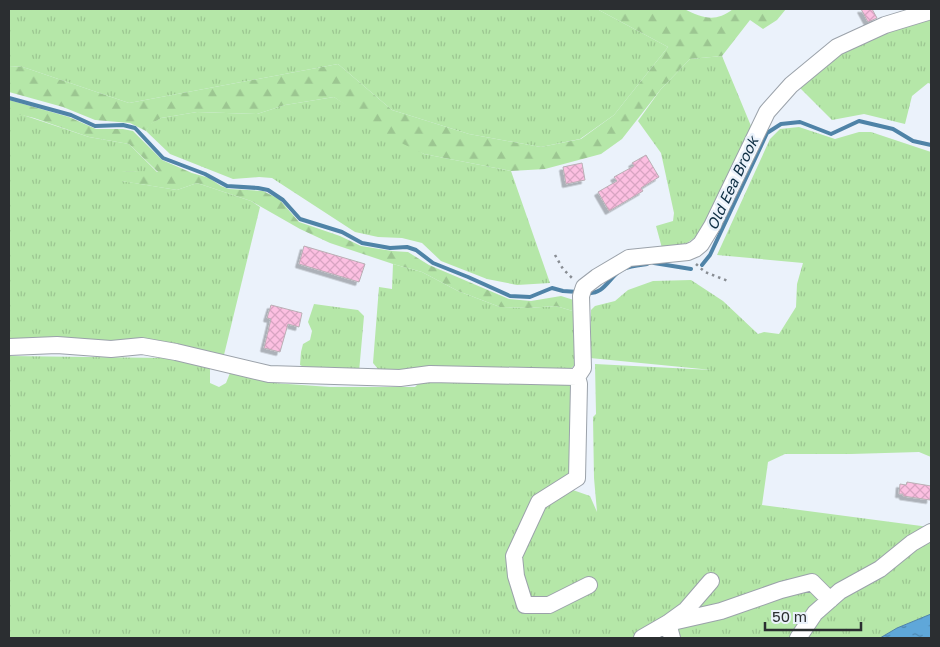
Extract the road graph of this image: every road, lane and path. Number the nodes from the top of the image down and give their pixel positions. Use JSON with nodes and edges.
{"nodes":[{"id":1,"x":931,"y":10,"type":"edge"},
{"id":2,"x":691,"y":251,"type":"junction"},
{"id":3,"x":555,"y":255,"type":"dead end"},
{"id":4,"x":728,"y":281,"type":"dead end"},
{"id":5,"x":584,"y":287,"type":"junction"},
{"id":6,"x":9,"y":347,"type":"edge"},
{"id":7,"x":577,"y":377,"type":"junction"},
{"id":8,"x":931,"y":532,"type":"edge"},
{"id":9,"x":711,"y":582,"type":"dead end"},
{"id":10,"x":590,"y":585,"type":"dead end"},
{"id":11,"x":830,"y":600,"type":"junction"},
{"id":12,"x":670,"y":631,"type":"edge"},
{"id":13,"x":642,"y":638,"type":"edge"},
{"id":14,"x":798,"y":638,"type":"edge"}],
"edges":[{"from":1,"to":2,"type":"street"},
{"from":2,"to":4,"type":"path"},
{"from":2,"to":5,"type":"street"},
{"from":3,"to":5,"type":"path"},
{"from":5,"to":7,"type":"street"},
{"from":6,"to":7,"type":"street"},
{"from":7,"to":10,"type":"street"},
{"from":8,"to":11,"type":"street"},
{"from":9,"to":12,"type":"street"},
{"from":11,"to":12,"type":"street"},
{"from":11,"to":14,"type":"street"},
{"from":12,"to":13,"type":"street"}]}
